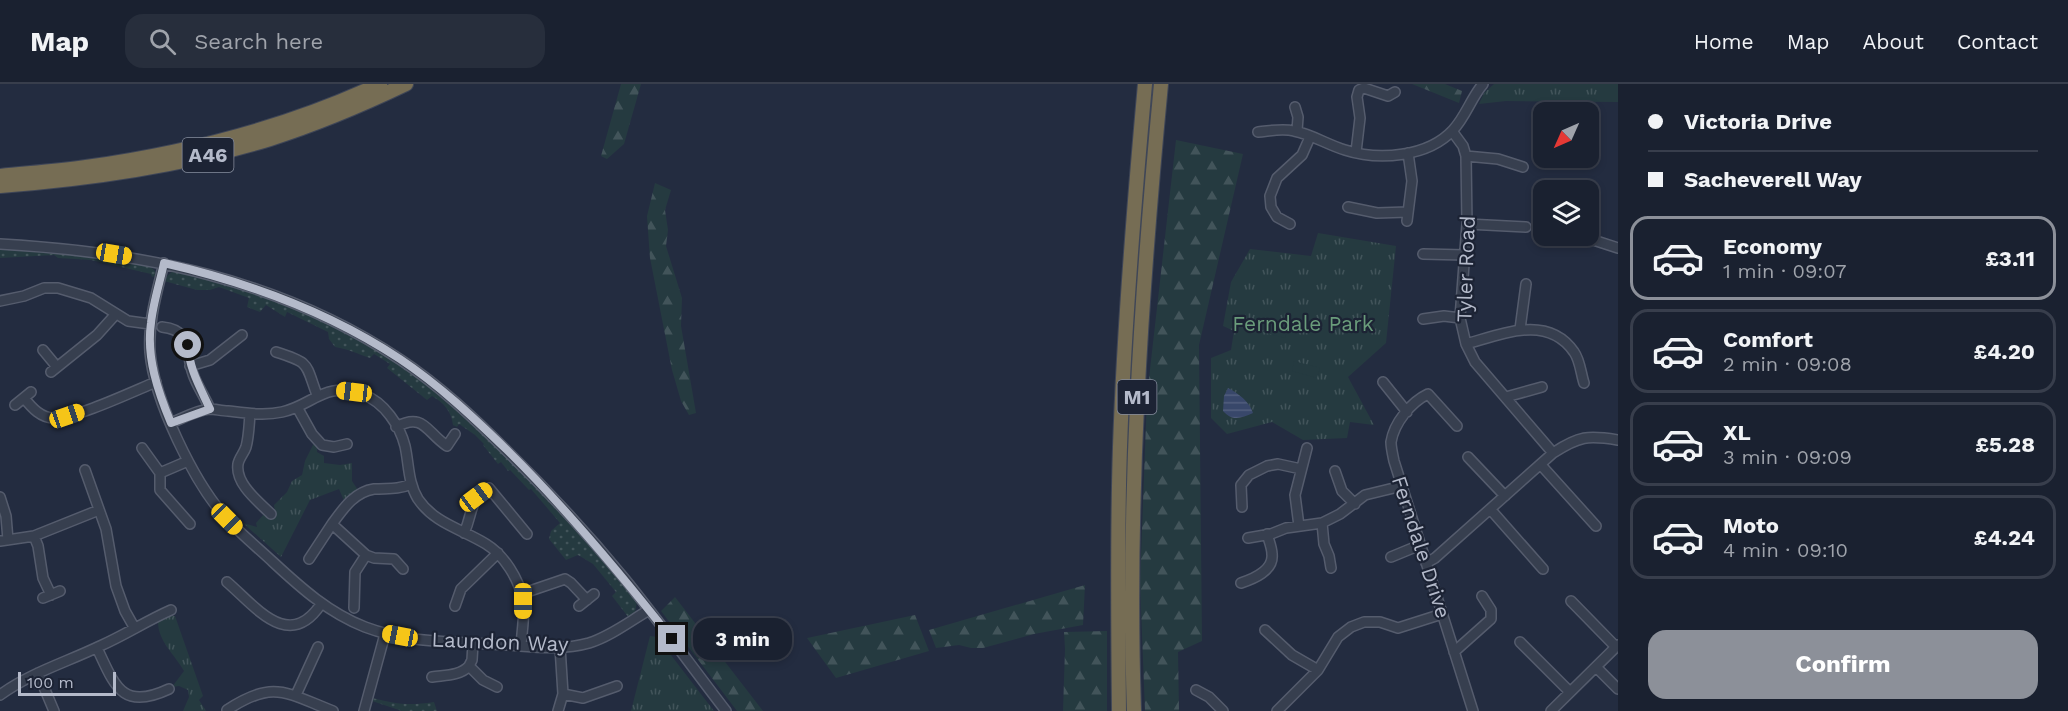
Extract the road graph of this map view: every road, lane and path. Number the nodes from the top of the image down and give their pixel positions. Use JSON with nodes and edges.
{"nodes":[{"id":1,"x":380,"y":84,"type":"edge"},
{"id":2,"x":406,"y":84,"type":"edge"},
{"id":3,"x":1145,"y":84,"type":"edge"},
{"id":4,"x":1161,"y":84,"type":"edge"},
{"id":5,"x":1483,"y":84,"type":"edge"},
{"id":6,"x":1395,"y":92,"type":"dead end"},
{"id":7,"x":1295,"y":107,"type":"dead end"},
{"id":8,"x":1452,"y":130,"type":"junction"},
{"id":9,"x":1296,"y":131,"type":"junction"},
{"id":10,"x":1258,"y":132,"type":"dead end"},
{"id":11,"x":1310,"y":137,"type":"junction"},
{"id":12,"x":1356,"y":152,"type":"junction"},
{"id":13,"x":1408,"y":153,"type":"junction"},
{"id":14,"x":1466,"y":156,"type":"junction"},
{"id":15,"x":1523,"y":167,"type":"dead end"},
{"id":16,"x":0,"y":176,"type":"edge"},
{"id":17,"x":0,"y":186,"type":"edge"},
{"id":18,"x":1348,"y":207,"type":"dead end"},
{"id":19,"x":1290,"y":224,"type":"dead end"},
{"id":20,"x":1467,"y":224,"type":"junction"},
{"id":21,"x":1526,"y":227,"type":"dead end"},
{"id":22,"x":1599,"y":242,"type":"edge"},
{"id":23,"x":0,"y":244,"type":"edge"},
{"id":24,"x":1618,"y":248,"type":"edge"},
{"id":25,"x":1423,"y":254,"type":"dead end"},
{"id":26,"x":1465,"y":255,"type":"junction"},
{"id":27,"x":164,"y":263,"type":"junction"},
{"id":28,"x":1526,"y":284,"type":"dead end"},
{"id":29,"x":0,"y":301,"type":"edge"},
{"id":30,"x":115,"y":315,"type":"junction"},
{"id":31,"x":1460,"y":318,"type":"junction"},
{"id":32,"x":1423,"y":319,"type":"dead end"},
{"id":33,"x":150,"y":324,"type":"junction"},
{"id":34,"x":168,"y":325,"type":"dead end"},
{"id":35,"x":1520,"y":329,"type":"junction"},
{"id":36,"x":235,"y":336,"type":"dead end"},
{"id":37,"x":1466,"y":344,"type":"junction"},
{"id":38,"x":43,"y":350,"type":"dead end"},
{"id":39,"x":281,"y":357,"type":"dead end"},
{"id":40,"x":190,"y":366,"type":"junction"},
{"id":41,"x":156,"y":381,"type":"junction"},
{"id":42,"x":1383,"y":382,"type":"dead end"},
{"id":43,"x":1584,"y":383,"type":"dead end"},
{"id":44,"x":1542,"y":387,"type":"dead end"},
{"id":45,"x":317,"y":395,"type":"junction"},
{"id":46,"x":1506,"y":398,"type":"junction"},
{"id":47,"x":15,"y":405,"type":"dead end"},
{"id":48,"x":297,"y":407,"type":"junction"},
{"id":49,"x":210,"y":409,"type":"junction"},
{"id":50,"x":1407,"y":412,"type":"junction"},
{"id":51,"x":250,"y":414,"type":"junction"},
{"id":52,"x":171,"y":423,"type":"junction"},
{"id":53,"x":1457,"y":426,"type":"dead end"},
{"id":54,"x":396,"y":427,"type":"junction"},
{"id":55,"x":455,"y":434,"type":"dead end"},
{"id":56,"x":1618,"y":440,"type":"edge"},
{"id":57,"x":347,"y":444,"type":"dead end"},
{"id":58,"x":142,"y":448,"type":"dead end"},
{"id":59,"x":1307,"y":448,"type":"dead end"},
{"id":60,"x":1553,"y":453,"type":"junction"},
{"id":61,"x":1468,"y":457,"type":"dead end"},
{"id":62,"x":188,"y":461,"type":"junction"},
{"id":63,"x":1541,"y":465,"type":"junction"},
{"id":64,"x":1301,"y":469,"type":"junction"},
{"id":65,"x":85,"y":470,"type":"dead end"},
{"id":66,"x":1335,"y":471,"type":"dead end"},
{"id":67,"x":160,"y":473,"type":"junction"},
{"id":68,"x":411,"y":484,"type":"junction"},
{"id":69,"x":1402,"y":486,"type":"junction"},
{"id":70,"x":1505,"y":496,"type":"junction"},
{"id":71,"x":0,"y":497,"type":"edge"},
{"id":72,"x":1354,"y":504,"type":"junction"},
{"id":73,"x":1242,"y":507,"type":"dead end"},
{"id":74,"x":270,"y":508,"type":"dead end"},
{"id":75,"x":99,"y":510,"type":"junction"},
{"id":76,"x":1491,"y":510,"type":"junction"},
{"id":77,"x":1322,"y":523,"type":"junction"},
{"id":78,"x":190,"y":524,"type":"dead end"},
{"id":79,"x":332,"y":524,"type":"junction"},
{"id":80,"x":1299,"y":526,"type":"junction"},
{"id":81,"x":1596,"y":526,"type":"dead end"},
{"id":82,"x":464,"y":533,"type":"junction"},
{"id":83,"x":527,"y":534,"type":"dead end"},
{"id":84,"x":1267,"y":534,"type":"junction"},
{"id":85,"x":34,"y":536,"type":"junction"},
{"id":86,"x":1248,"y":538,"type":"dead end"},
{"id":87,"x":4,"y":541,"type":"edge"},
{"id":88,"x":1420,"y":545,"type":"junction"},
{"id":89,"x":400,"y":551,"type":"dead end"},
{"id":90,"x":498,"y":553,"type":"junction"},
{"id":91,"x":366,"y":555,"type":"junction"},
{"id":92,"x":1391,"y":557,"type":"dead end"},
{"id":93,"x":309,"y":559,"type":"dead end"},
{"id":94,"x":394,"y":560,"type":"junction"},
{"id":95,"x":1426,"y":563,"type":"junction"},
{"id":96,"x":1331,"y":568,"type":"dead end"},
{"id":97,"x":403,"y":569,"type":"dead end"},
{"id":98,"x":1543,"y":569,"type":"dead end"},
{"id":99,"x":227,"y":582,"type":"dead end"},
{"id":100,"x":1241,"y":583,"type":"dead end"},
{"id":101,"x":521,"y":594,"type":"junction"},
{"id":102,"x":51,"y":595,"type":"dead end"},
{"id":103,"x":1482,"y":596,"type":"dead end"},
{"id":104,"x":587,"y":600,"type":"dead end"},
{"id":105,"x":1571,"y":601,"type":"dead end"},
{"id":106,"x":357,"y":602,"type":"dead end"},
{"id":107,"x":321,"y":603,"type":"junction"},
{"id":108,"x":455,"y":606,"type":"dead end"},
{"id":109,"x":171,"y":610,"type":"dead end"},
{"id":110,"x":649,"y":610,"type":"junction"},
{"id":111,"x":1442,"y":614,"type":"junction"},
{"id":112,"x":150,"y":619,"type":"junction"},
{"id":113,"x":134,"y":627,"type":"junction"},
{"id":114,"x":154,"y":629,"type":"dead end"},
{"id":115,"x":1265,"y":630,"type":"dead end"},
{"id":116,"x":384,"y":634,"type":"junction"},
{"id":117,"x":1520,"y":642,"type":"dead end"},
{"id":118,"x":473,"y":643,"type":"junction"},
{"id":119,"x":521,"y":645,"type":"junction"},
{"id":120,"x":1617,"y":646,"type":"edge"},
{"id":121,"x":560,"y":647,"type":"junction"},
{"id":122,"x":97,"y":648,"type":"junction"},
{"id":123,"x":320,"y":648,"type":"dead end"},
{"id":124,"x":1454,"y":652,"type":"junction"},
{"id":125,"x":448,"y":664,"type":"dead end"},
{"id":126,"x":469,"y":666,"type":"junction"},
{"id":127,"x":1596,"y":667,"type":"junction"},
{"id":128,"x":1318,"y":670,"type":"junction"},
{"id":129,"x":38,"y":673,"type":"junction"},
{"id":130,"x":449,"y":675,"type":"junction"},
{"id":131,"x":432,"y":677,"type":"dead end"},
{"id":132,"x":617,"y":686,"type":"dead end"},
{"id":133,"x":497,"y":687,"type":"dead end"},
{"id":134,"x":169,"y":689,"type":"dead end"},
{"id":135,"x":1618,"y":689,"type":"edge"},
{"id":136,"x":1196,"y":690,"type":"dead end"},
{"id":137,"x":1570,"y":692,"type":"junction"},
{"id":138,"x":563,"y":694,"type":"junction"},
{"id":139,"x":0,"y":695,"type":"edge"},
{"id":140,"x":296,"y":695,"type":"junction"},
{"id":141,"x":230,"y":705,"type":"edge"},
{"id":142,"x":54,"y":711,"type":"edge"},
{"id":143,"x":333,"y":711,"type":"edge"},
{"id":144,"x":364,"y":711,"type":"edge"},
{"id":145,"x":558,"y":711,"type":"edge"},
{"id":146,"x":726,"y":711,"type":"edge"},
{"id":147,"x":1119,"y":711,"type":"edge"},
{"id":148,"x":1134,"y":711,"type":"edge"},
{"id":149,"x":1223,"y":711,"type":"edge"},
{"id":150,"x":1277,"y":711,"type":"edge"},
{"id":151,"x":1473,"y":711,"type":"edge"},
{"id":152,"x":1551,"y":711,"type":"edge"}],
"edges":[{"from":1,"to":16,"type":"highway","number":"A46"},
{"from":2,"to":17,"type":"highway","number":"A46"},
{"from":3,"to":147,"type":"highway","number":"M1"},
{"from":4,"to":148,"type":"highway","number":"M1"},
{"from":5,"to":8,"type":"street"},
{"from":6,"to":12,"type":"street"},
{"from":7,"to":9,"type":"street"},
{"from":8,"to":13,"type":"street"},
{"from":8,"to":14,"type":"street","name":"Tyler Road"},
{"from":9,"to":10,"type":"street"},
{"from":9,"to":11,"type":"street"},
{"from":11,"to":12,"type":"street"},
{"from":11,"to":19,"type":"street"},
{"from":12,"to":13,"type":"street"},
{"from":13,"to":18,"type":"street"},
{"from":14,"to":15,"type":"street"},
{"from":14,"to":20,"type":"street","name":"Tyler Road"},
{"from":20,"to":21,"type":"street"},
{"from":20,"to":26,"type":"street","name":"Tyler Road"},
{"from":22,"to":24,"type":"street"},
{"from":23,"to":27,"type":"street"},
{"from":25,"to":26,"type":"street"},
{"from":26,"to":31,"type":"street","name":"Tyler Road"},
{"from":27,"to":33,"type":"street","name":"Laundon Way"},
{"from":27,"to":110,"type":"street"},
{"from":28,"to":35,"type":"street"},
{"from":29,"to":30,"type":"street"},
{"from":30,"to":33,"type":"street"},
{"from":30,"to":38,"type":"street"},
{"from":31,"to":32,"type":"street"},
{"from":31,"to":37,"type":"street","name":"Tyler Road"},
{"from":33,"to":41,"type":"street","name":"Laundon Way"},
{"from":34,"to":40,"type":"street"},
{"from":35,"to":37,"type":"street"},
{"from":35,"to":43,"type":"street"},
{"from":36,"to":40,"type":"street"},
{"from":37,"to":46,"type":"street","name":"Tyler Road"},
{"from":39,"to":45,"type":"street"},
{"from":40,"to":49,"type":"street"},
{"from":41,"to":47,"type":"street"},
{"from":41,"to":52,"type":"street","name":"Laundon Way"},
{"from":42,"to":50,"type":"street"},
{"from":44,"to":46,"type":"street"},
{"from":45,"to":48,"type":"street"},
{"from":45,"to":54,"type":"street"},
{"from":46,"to":60,"type":"street","name":"Tyler Road"},
{"from":48,"to":51,"type":"street"},
{"from":48,"to":57,"type":"street"},
{"from":49,"to":51,"type":"street"},
{"from":49,"to":52,"type":"street"},
{"from":50,"to":53,"type":"street","name":"Ferndale Drive"},
{"from":50,"to":69,"type":"street","name":"Ferndale Drive"},
{"from":51,"to":74,"type":"street"},
{"from":52,"to":62,"type":"street","name":"Laundon Way"},
{"from":54,"to":55,"type":"street"},
{"from":54,"to":68,"type":"street"},
{"from":56,"to":60,"type":"street"},
{"from":58,"to":67,"type":"street"},
{"from":59,"to":64,"type":"street"},
{"from":60,"to":63,"type":"street"},
{"from":61,"to":70,"type":"street"},
{"from":62,"to":67,"type":"street"},
{"from":62,"to":107,"type":"street","name":"Laundon Way"},
{"from":63,"to":70,"type":"street"},
{"from":63,"to":81,"type":"street"},
{"from":64,"to":73,"type":"street"},
{"from":64,"to":80,"type":"street"},
{"from":65,"to":75,"type":"street"},
{"from":66,"to":72,"type":"street"},
{"from":67,"to":78,"type":"street"},
{"from":68,"to":79,"type":"street"},
{"from":68,"to":82,"type":"street"},
{"from":69,"to":72,"type":"street"},
{"from":69,"to":88,"type":"street","name":"Ferndale Drive"},
{"from":70,"to":76,"type":"street"},
{"from":71,"to":87,"type":"street"},
{"from":72,"to":77,"type":"street"},
{"from":75,"to":85,"type":"street"},
{"from":75,"to":113,"type":"street"},
{"from":76,"to":95,"type":"street"},
{"from":76,"to":98,"type":"street"},
{"from":77,"to":80,"type":"street"},
{"from":77,"to":96,"type":"street"},
{"from":79,"to":91,"type":"street"},
{"from":79,"to":93,"type":"street"},
{"from":80,"to":84,"type":"street"},
{"from":82,"to":83,"type":"street"},
{"from":82,"to":90,"type":"street"},
{"from":84,"to":86,"type":"street"},
{"from":84,"to":100,"type":"street"},
{"from":85,"to":87,"type":"street"},
{"from":85,"to":102,"type":"street"},
{"from":88,"to":92,"type":"street"},
{"from":88,"to":95,"type":"street","name":"Ferndale Drive"},
{"from":89,"to":94,"type":"street"},
{"from":90,"to":101,"type":"street"},
{"from":90,"to":108,"type":"street"},
{"from":91,"to":94,"type":"street"},
{"from":91,"to":106,"type":"street"},
{"from":94,"to":97,"type":"street"},
{"from":95,"to":111,"type":"street","name":"Ferndale Drive"},
{"from":99,"to":107,"type":"street"},
{"from":101,"to":104,"type":"street"},
{"from":101,"to":119,"type":"street"},
{"from":103,"to":124,"type":"street"},
{"from":105,"to":120,"type":"street"},
{"from":107,"to":116,"type":"street","name":"Laundon Way"},
{"from":109,"to":112,"type":"street"},
{"from":110,"to":121,"type":"street","name":"Laundon Way"},
{"from":110,"to":146,"type":"street"},
{"from":111,"to":124,"type":"street","name":"Ferndale Drive"},
{"from":111,"to":128,"type":"street"},
{"from":112,"to":113,"type":"street"},
{"from":112,"to":114,"type":"street"},
{"from":113,"to":122,"type":"street"},
{"from":115,"to":128,"type":"street"},
{"from":116,"to":118,"type":"street","name":"Laundon Way"},
{"from":116,"to":144,"type":"street"},
{"from":117,"to":137,"type":"street"},
{"from":118,"to":119,"type":"street","name":"Laundon Way"},
{"from":118,"to":126,"type":"street"},
{"from":119,"to":121,"type":"street","name":"Laundon Way"},
{"from":120,"to":127,"type":"street"},
{"from":121,"to":138,"type":"street"},
{"from":122,"to":129,"type":"street"},
{"from":122,"to":134,"type":"street"},
{"from":123,"to":140,"type":"street"},
{"from":124,"to":151,"type":"street","name":"Ferndale Drive"},
{"from":125,"to":130,"type":"street"},
{"from":126,"to":130,"type":"street"},
{"from":126,"to":133,"type":"street"},
{"from":127,"to":135,"type":"street"},
{"from":127,"to":137,"type":"street"},
{"from":128,"to":150,"type":"street"},
{"from":129,"to":139,"type":"street"},
{"from":129,"to":142,"type":"street"},
{"from":130,"to":131,"type":"street"},
{"from":132,"to":138,"type":"street"},
{"from":136,"to":149,"type":"street"},
{"from":137,"to":152,"type":"street"},
{"from":138,"to":145,"type":"street"},
{"from":140,"to":141,"type":"street"},
{"from":140,"to":143,"type":"street"}]}
